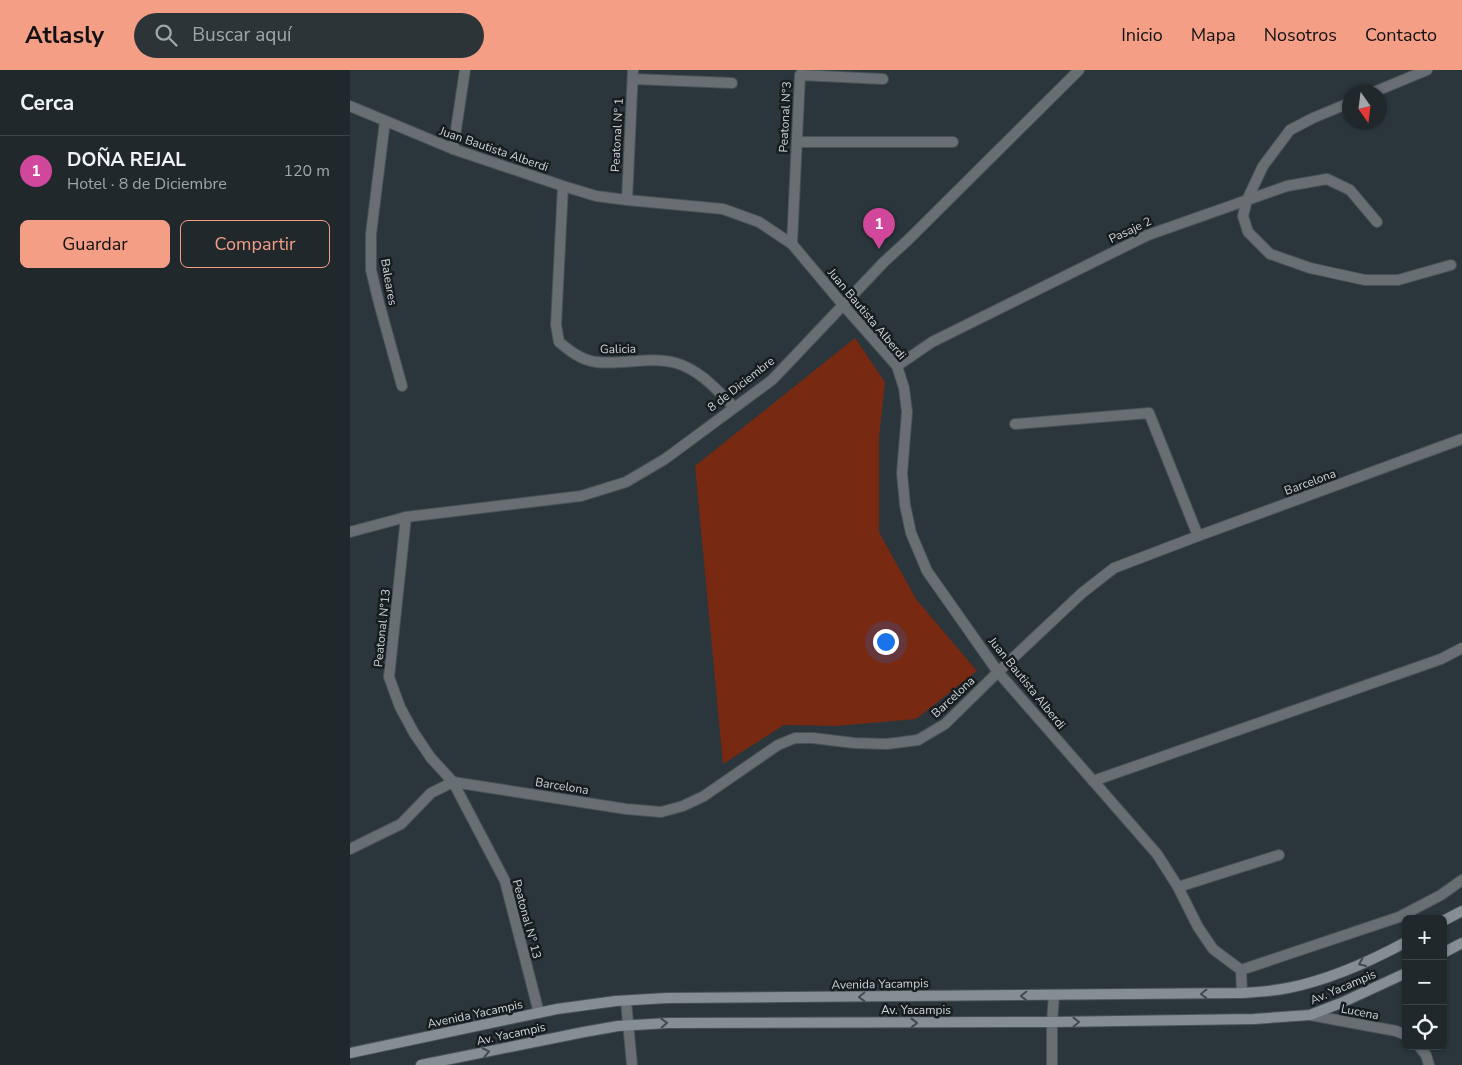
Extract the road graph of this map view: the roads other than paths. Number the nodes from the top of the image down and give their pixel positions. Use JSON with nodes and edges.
{"nodes":[{"id":1,"x":465,"y":70,"type":"edge"},
{"id":2,"x":1077,"y":70,"type":"edge"},
{"id":3,"x":1427,"y":70,"type":"edge"},
{"id":4,"x":633,"y":74,"type":"edge"},
{"id":5,"x":883,"y":79,"type":"dead end"},
{"id":6,"x":732,"y":83,"type":"dead end"},
{"id":7,"x":1387,"y":87,"type":"edge"},
{"id":8,"x":350,"y":106,"type":"edge"},
{"id":9,"x":1342,"y":106,"type":"edge"},
{"id":10,"x":385,"y":121,"type":"junction"},
{"id":11,"x":796,"y":142,"type":"junction"},
{"id":12,"x":953,"y":142,"type":"dead end"},
{"id":13,"x":453,"y":149,"type":"junction"},
{"id":14,"x":563,"y":186,"type":"junction"},
{"id":15,"x":627,"y":200,"type":"junction"},
{"id":16,"x":1247,"y":200,"type":"junction"},
{"id":17,"x":1377,"y":222,"type":"dead end"},
{"id":18,"x":792,"y":244,"type":"junction"},
{"id":19,"x":1451,"y":266,"type":"dead end"},
{"id":20,"x":844,"y":306,"type":"junction"},
{"id":21,"x":897,"y":366,"type":"junction"},
{"id":22,"x":402,"y":386,"type":"dead end"},
{"id":23,"x":734,"y":406,"type":"junction"},
{"id":24,"x":1015,"y":424,"type":"dead end"},
{"id":25,"x":1462,"y":439,"type":"edge"},
{"id":26,"x":406,"y":517,"type":"junction"},
{"id":27,"x":350,"y":532,"type":"edge"},
{"id":28,"x":1198,"y":536,"type":"junction"},
{"id":29,"x":1462,"y":648,"type":"edge"},
{"id":30,"x":998,"y":672,"type":"junction"},
{"id":31,"x":1093,"y":781,"type":"junction"},
{"id":32,"x":454,"y":782,"type":"junction"},
{"id":33,"x":350,"y":849,"type":"edge"},
{"id":34,"x":1279,"y":854,"type":"dead end"},
{"id":35,"x":1462,"y":880,"type":"edge"},
{"id":36,"x":1178,"y":887,"type":"junction"},
{"id":37,"x":1462,"y":911,"type":"edge"},
{"id":38,"x":1447,"y":919,"type":"edge"},
{"id":39,"x":1462,"y":943,"type":"edge"},
{"id":40,"x":1402,"y":944,"type":"edge"},
{"id":41,"x":1447,"y":951,"type":"edge"},
{"id":42,"x":1241,"y":970,"type":"junction"},
{"id":43,"x":1402,"y":975,"type":"edge"},
{"id":44,"x":1242,"y":994,"type":"junction"},
{"id":45,"x":1054,"y":995,"type":"junction"},
{"id":46,"x":626,"y":1000,"type":"junction"},
{"id":47,"x":539,"y":1013,"type":"junction"},
{"id":48,"x":1310,"y":1014,"type":"junction"},
{"id":49,"x":1052,"y":1022,"type":"junction"},
{"id":50,"x":629,"y":1026,"type":"junction"},
{"id":51,"x":1402,"y":1033,"type":"edge"},
{"id":52,"x":1422,"y":1050,"type":"edge"},
{"id":53,"x":350,"y":1053,"type":"edge"},
{"id":54,"x":421,"y":1065,"type":"edge"},
{"id":55,"x":632,"y":1065,"type":"edge"},
{"id":56,"x":1052,"y":1065,"type":"edge"},
{"id":57,"x":1429,"y":1065,"type":"edge"}],
"edges":[{"from":1,"to":13,"type":"street"},
{"from":2,"to":20,"type":"street","name":"8 de Diciembre"},
{"from":3,"to":7,"type":"street"},
{"from":4,"to":6,"type":"street"},
{"from":4,"to":15,"type":"street","name":"Peatonal N° 1"},
{"from":5,"to":11,"type":"street","name":"Peatonal N°3"},
{"from":8,"to":10,"type":"street","name":"Juan Bautista Alberdi"},
{"from":9,"to":16,"type":"street"},
{"from":10,"to":13,"type":"street","name":"Juan Bautista Alberdi"},
{"from":10,"to":22,"type":"street","name":"Baleares"},
{"from":11,"to":12,"type":"street"},
{"from":11,"to":18,"type":"street","name":"Peatonal N°3"},
{"from":13,"to":14,"type":"street","name":"Juan Bautista Alberdi"},
{"from":14,"to":15,"type":"street","name":"Juan Bautista Alberdi"},
{"from":14,"to":23,"type":"street","name":"Galicia"},
{"from":15,"to":18,"type":"street","name":"Juan Bautista Alberdi"},
{"from":16,"to":17,"type":"street","name":"Pasaje 2"},
{"from":16,"to":19,"type":"street"},
{"from":16,"to":21,"type":"street","name":"Pasaje 2"},
{"from":18,"to":20,"type":"street","name":"Juan Bautista Alberdi"},
{"from":20,"to":21,"type":"street","name":"Juan Bautista Alberdi"},
{"from":20,"to":23,"type":"street","name":"8 de Diciembre"},
{"from":21,"to":30,"type":"street","name":"Juan Bautista Alberdi"},
{"from":23,"to":26,"type":"street","name":"8 de Diciembre"},
{"from":24,"to":28,"type":"street"},
{"from":25,"to":28,"type":"street","name":"Barcelona"},
{"from":26,"to":27,"type":"street","name":"8 de Diciembre"},
{"from":26,"to":32,"type":"street","name":"Peatonal N°13"},
{"from":28,"to":30,"type":"street","name":"Barcelona"},
{"from":29,"to":31,"type":"street"},
{"from":30,"to":31,"type":"street","name":"Juan Bautista Alberdi"},
{"from":30,"to":32,"type":"street","name":"Barcelona"},
{"from":31,"to":36,"type":"street","name":"Juan Bautista Alberdi"},
{"from":32,"to":33,"type":"street"},
{"from":32,"to":47,"type":"street","name":"Peatonal N° 13"},
{"from":34,"to":36,"type":"street"},
{"from":35,"to":42,"type":"street"},
{"from":36,"to":42,"type":"street","name":"Juan Bautista Alberdi"},
{"from":37,"to":38,"type":"street"},
{"from":39,"to":41,"type":"street"},
{"from":40,"to":44,"type":"street","name":"Avenida Yacampis","one_way":true},
{"from":42,"to":44,"type":"street"},
{"from":43,"to":48,"type":"street","name":"Av. Yacampis"},
{"from":44,"to":45,"type":"street","name":"Avenida Yacampis","one_way":true},
{"from":45,"to":46,"type":"street","name":"Avenida Yacampis","one_way":true},
{"from":45,"to":49,"type":"street"},
{"from":46,"to":47,"type":"street","name":"Avenida Yacampis"},
{"from":46,"to":50,"type":"street"},
{"from":47,"to":53,"type":"street","name":"Avenida Yacampis"},
{"from":49,"to":48,"type":"street","name":"Av. Yacampis","one_way":true},
{"from":48,"to":51,"type":"street","name":"Lucena"},
{"from":50,"to":49,"type":"street","name":"Av. Yacampis","one_way":true},
{"from":49,"to":56,"type":"street"},
{"from":54,"to":50,"type":"street","name":"Av. Yacampis","one_way":true},
{"from":50,"to":55,"type":"street"},
{"from":52,"to":57,"type":"street"}]}
